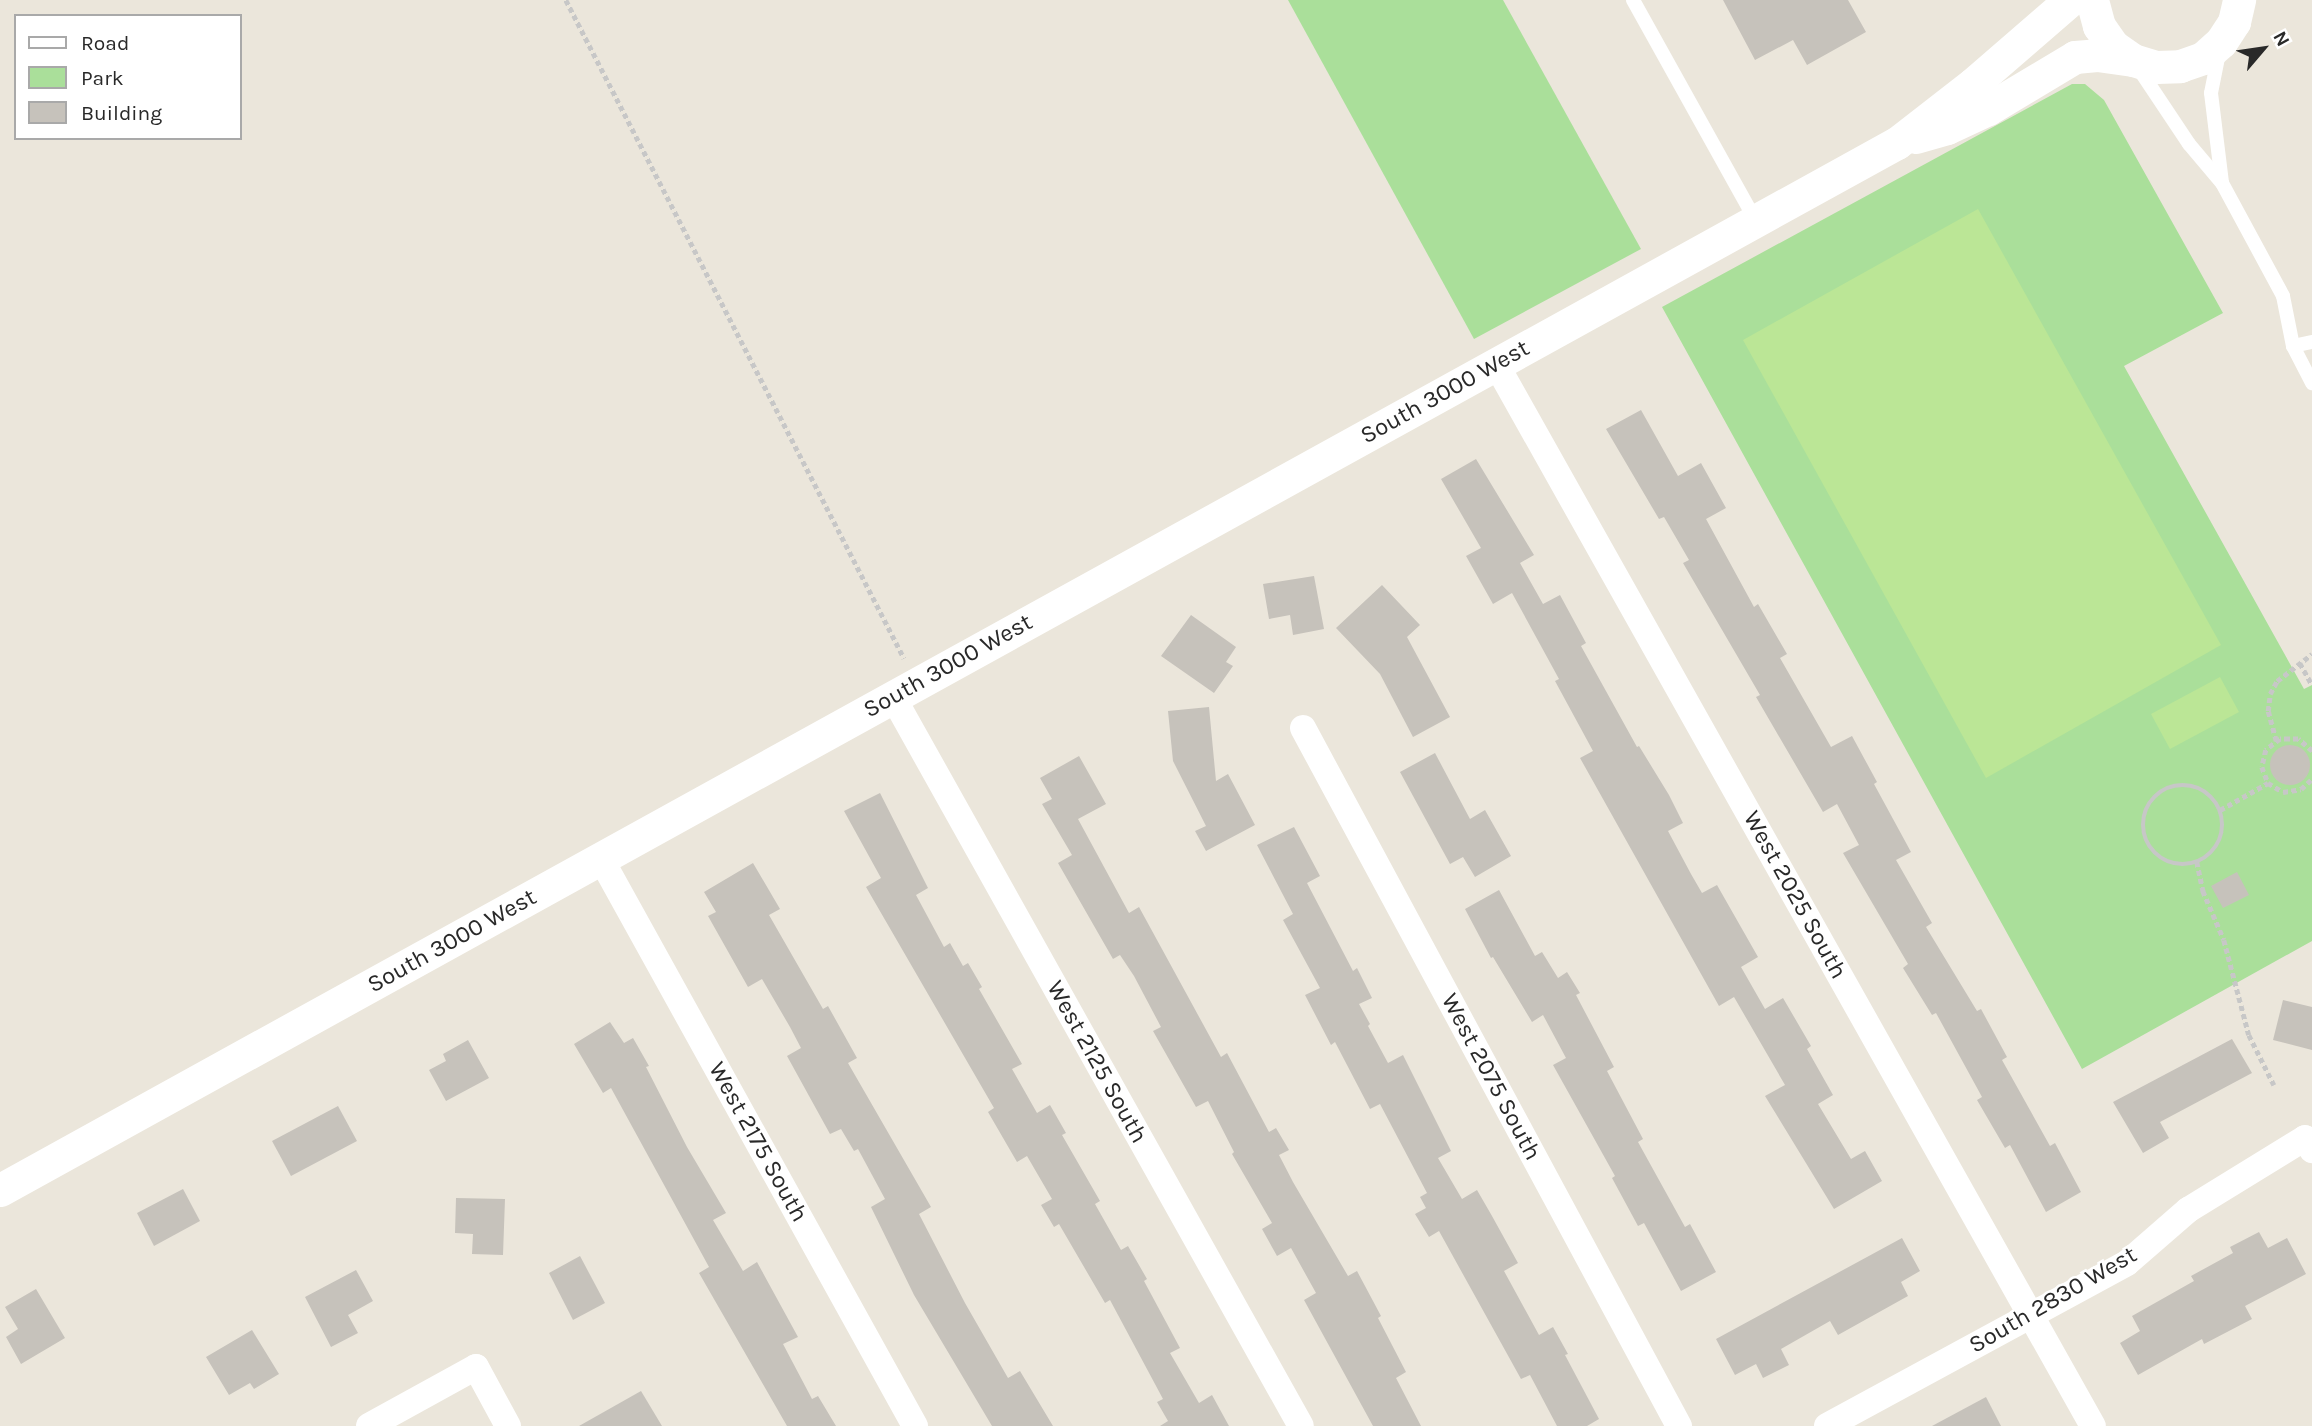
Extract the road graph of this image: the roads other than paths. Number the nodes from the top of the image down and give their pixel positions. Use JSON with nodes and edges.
{"nodes":[{"id":1,"x":1633,"y":0,"type":"edge"},
{"id":2,"x":2070,"y":0,"type":"edge"},
{"id":3,"x":2092,"y":0,"type":"edge"},
{"id":4,"x":2237,"y":16,"type":"edge"},
{"id":5,"x":2133,"y":60,"type":"junction"},
{"id":6,"x":1897,"y":143,"type":"junction"},
{"id":7,"x":2222,"y":183,"type":"junction"},
{"id":8,"x":1756,"y":221,"type":"junction"},
{"id":9,"x":2312,"y":342,"type":"edge"},
{"id":10,"x":2293,"y":346,"type":"junction"},
{"id":11,"x":1496,"y":364,"type":"junction"},
{"id":12,"x":2312,"y":383,"type":"edge"},
{"id":13,"x":905,"y":690,"type":"junction"},
{"id":14,"x":1303,"y":727,"type":"dead end"},
{"id":15,"x":601,"y":859,"type":"junction"},
{"id":16,"x":2309,"y":1144,"type":"edge"},
{"id":17,"x":0,"y":1190,"type":"edge"},
{"id":18,"x":2030,"y":1314,"type":"junction"},
{"id":19,"x":369,"y":1426,"type":"edge"},
{"id":20,"x":508,"y":1426,"type":"edge"},
{"id":21,"x":915,"y":1426,"type":"edge"},
{"id":22,"x":1301,"y":1426,"type":"edge"},
{"id":23,"x":1679,"y":1426,"type":"edge"},
{"id":24,"x":1827,"y":1426,"type":"edge"},
{"id":25,"x":2093,"y":1426,"type":"edge"}],
"edges":[{"from":1,"to":8,"type":"lane"},
{"from":2,"to":6,"type":"street","name":"South 3000 West"},
{"from":3,"to":5,"type":"street"},
{"from":4,"to":5,"type":"street","name":"South 3000 West"},
{"from":4,"to":7,"type":"lane"},
{"from":5,"to":6,"type":"street","name":"South 3000 West"},
{"from":5,"to":7,"type":"lane"},
{"from":6,"to":8,"type":"street","name":"South 3000 West"},
{"from":7,"to":10,"type":"lane"},
{"from":8,"to":11,"type":"street","name":"South 3000 West"},
{"from":9,"to":10,"type":"lane"},
{"from":10,"to":12,"type":"lane"},
{"from":11,"to":13,"type":"street","name":"South 3000 West"},
{"from":11,"to":18,"type":"street","name":"West 2025 South"},
{"from":13,"to":15,"type":"street","name":"South 3000 West"},
{"from":13,"to":22,"type":"street","name":"West 2125 South"},
{"from":14,"to":23,"type":"street","name":"West 2075 South"},
{"from":15,"to":17,"type":"street","name":"South 3000 West"},
{"from":15,"to":21,"type":"street","name":"West 2175 South"},
{"from":16,"to":18,"type":"street","name":"South 2830 West"},
{"from":18,"to":24,"type":"street","name":"South 2830 West"},
{"from":18,"to":25,"type":"street","name":"West 2025 South"},
{"from":19,"to":20,"type":"street"}]}
